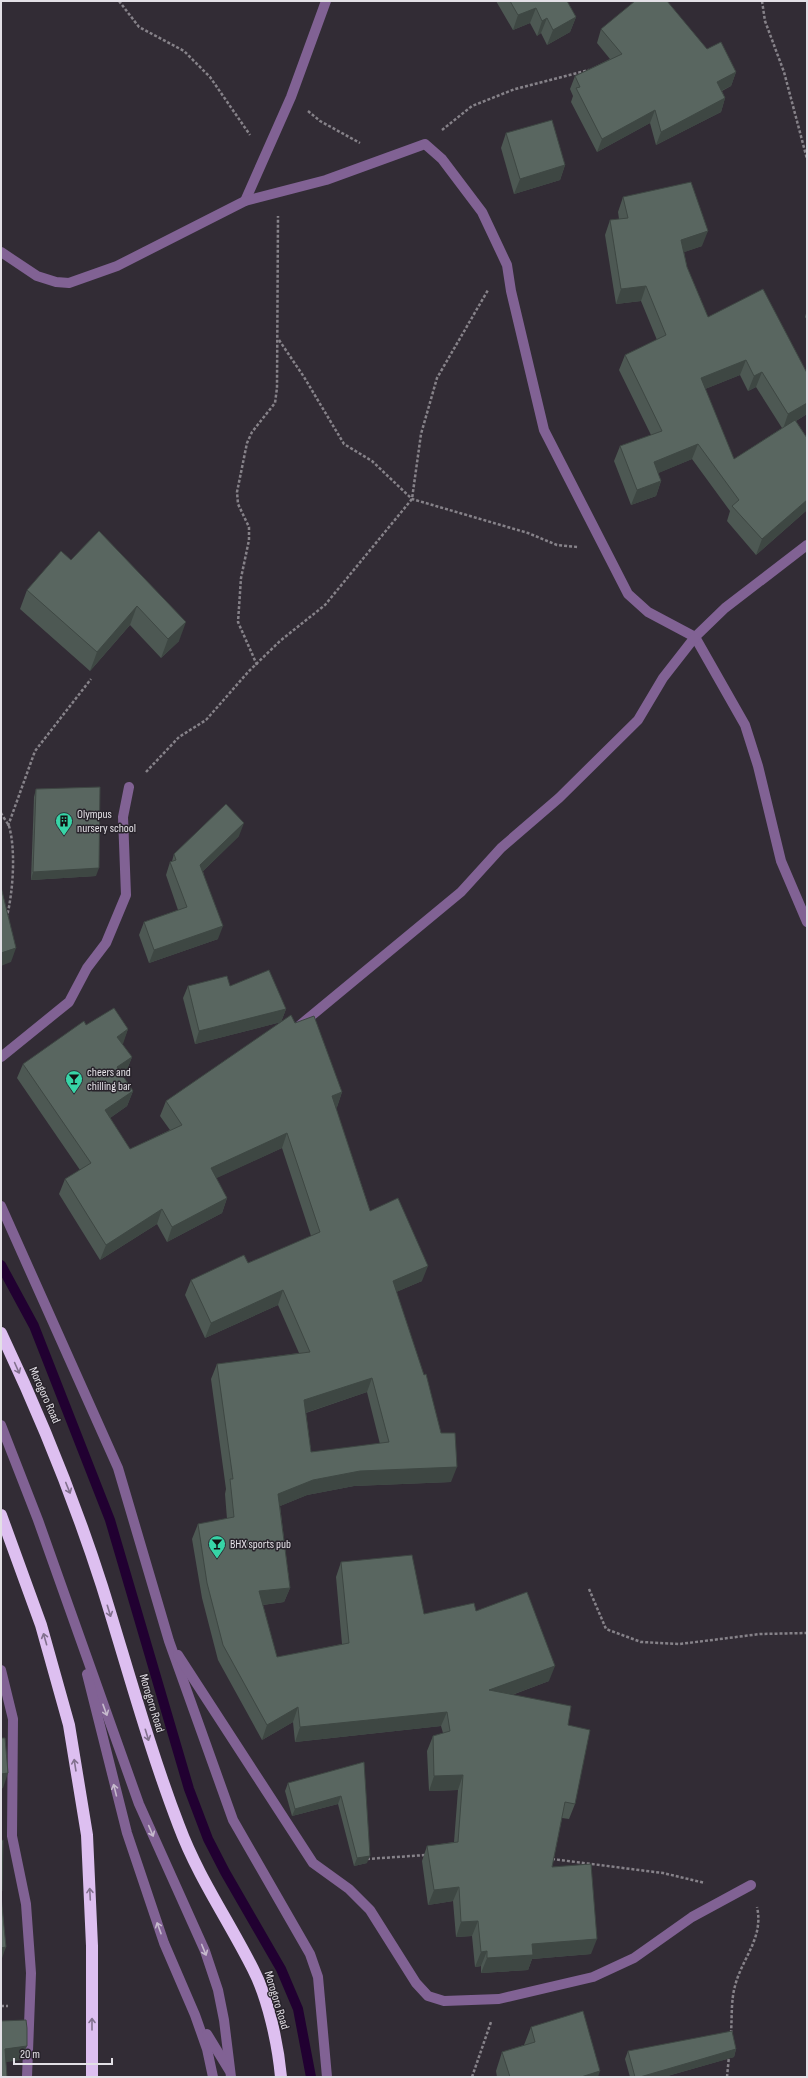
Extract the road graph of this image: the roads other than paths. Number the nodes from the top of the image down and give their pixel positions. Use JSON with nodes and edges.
{"nodes":[{"id":1,"x":326,"y":1,"type":"edge"},
{"id":2,"x":245,"y":201,"type":"junction"},
{"id":3,"x":1,"y":252,"type":"edge"},
{"id":4,"x":807,"y":545,"type":"edge"},
{"id":5,"x":695,"y":637,"type":"junction"},
{"id":6,"x":130,"y":788,"type":"road end"},
{"id":7,"x":807,"y":922,"type":"edge"},
{"id":8,"x":298,"y":1026,"type":"edge"},
{"id":9,"x":1,"y":1057,"type":"edge"},
{"id":10,"x":1,"y":1206,"type":"edge"},
{"id":11,"x":1,"y":1332,"type":"edge"},
{"id":12,"x":1,"y":1425,"type":"edge"},
{"id":13,"x":1,"y":1515,"type":"edge"},
{"id":14,"x":74,"y":1620,"type":"junction"},
{"id":15,"x":169,"y":1641,"type":"junction"},
{"id":16,"x":1,"y":1670,"type":"edge"},
{"id":17,"x":751,"y":1885,"type":"road end"},
{"id":18,"x":195,"y":2015,"type":"junction"},
{"id":19,"x":231,"y":2076,"type":"edge"},
{"id":20,"x":26,"y":2077,"type":"edge"},
{"id":21,"x":92,"y":2077,"type":"edge"},
{"id":22,"x":213,"y":2077,"type":"edge"},
{"id":23,"x":281,"y":2077,"type":"edge"},
{"id":24,"x":327,"y":2077,"type":"edge"}],
"edges":[{"from":1,"to":2,"type":"street"},
{"from":2,"to":3,"type":"street"},
{"from":2,"to":5,"type":"street"},
{"from":4,"to":5,"type":"street"},
{"from":5,"to":7,"type":"street"},
{"from":5,"to":8,"type":"street"},
{"from":6,"to":9,"type":"street"},
{"from":10,"to":15,"type":"street"},
{"from":11,"to":23,"type":"highway","name":"Morogoro Road","one_way":true},
{"from":12,"to":14,"type":"street"},
{"from":21,"to":13,"type":"highway","one_way":true},
{"from":18,"to":14,"type":"street","one_way":true},
{"from":14,"to":19,"type":"street","one_way":true},
{"from":15,"to":17,"type":"street"},
{"from":15,"to":24,"type":"street"},
{"from":16,"to":20,"type":"street"},
{"from":18,"to":19,"type":"street"},
{"from":18,"to":22,"type":"street"}]}
